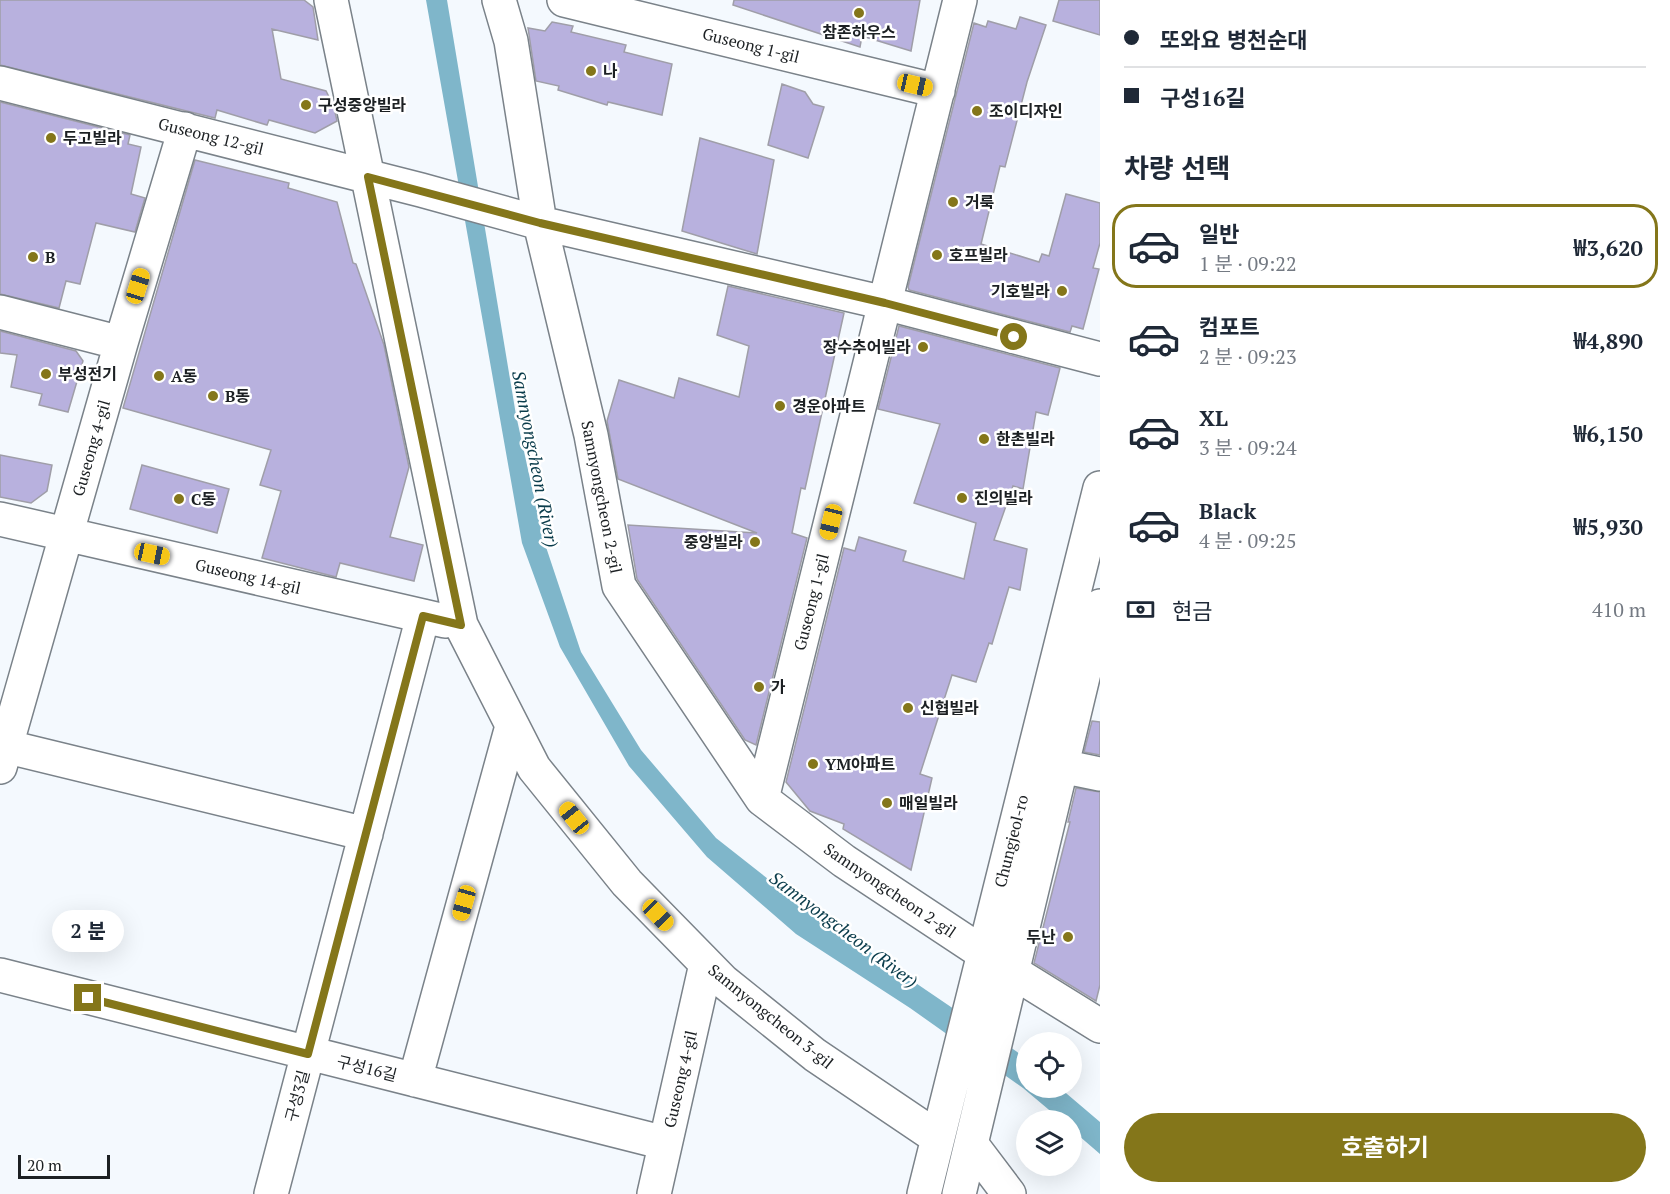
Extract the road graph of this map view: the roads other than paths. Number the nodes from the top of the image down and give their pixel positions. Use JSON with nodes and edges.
{"nodes":[{"id":1,"x":331,"y":0,"type":"edge"},
{"id":2,"x":499,"y":0,"type":"edge"},
{"id":3,"x":564,"y":0,"type":"edge"},
{"id":4,"x":960,"y":0,"type":"edge"},
{"id":5,"x":0,"y":83,"type":"edge"},
{"id":6,"x":938,"y":91,"type":"junction"},
{"id":7,"x":186,"y":129,"type":"junction"},
{"id":8,"x":368,"y":177,"type":"junction"},
{"id":9,"x":537,"y":221,"type":"junction"},
{"id":10,"x":885,"y":303,"type":"junction"},
{"id":11,"x":0,"y":312,"type":"edge"},
{"id":12,"x":121,"y":343,"type":"junction"},
{"id":13,"x":1100,"y":359,"type":"edge"},
{"id":14,"x":1100,"y":488,"type":"edge"},
{"id":15,"x":0,"y":519,"type":"edge"},
{"id":16,"x":66,"y":536,"type":"junction"},
{"id":17,"x":1100,"y":606,"type":"edge"},
{"id":18,"x":423,"y":616,"type":"junction"},
{"id":19,"x":461,"y":625,"type":"junction"},
{"id":20,"x":512,"y":726,"type":"junction"},
{"id":21,"x":2,"y":753,"type":"edge"},
{"id":22,"x":1061,"y":766,"type":"junction"},
{"id":23,"x":1100,"y":774,"type":"edge"},
{"id":24,"x":762,"y":799,"type":"junction"},
{"id":25,"x":366,"y":834,"type":"junction"},
{"id":26,"x":706,"y":964,"type":"junction"},
{"id":27,"x":979,"y":966,"type":"junction"},
{"id":28,"x":0,"y":975,"type":"edge"},
{"id":29,"x":1010,"y":987,"type":"junction"},
{"id":30,"x":1100,"y":1026,"type":"edge"},
{"id":31,"x":308,"y":1054,"type":"junction"},
{"id":32,"x":415,"y":1080,"type":"junction"},
{"id":33,"x":941,"y":1128,"type":"junction"},
{"id":34,"x":665,"y":1143,"type":"junction"},
{"id":35,"x":972,"y":1145,"type":"junction"},
{"id":36,"x":271,"y":1194,"type":"edge"},
{"id":37,"x":654,"y":1194,"type":"edge"},
{"id":38,"x":924,"y":1194,"type":"edge"},
{"id":39,"x":959,"y":1194,"type":"edge"},
{"id":40,"x":1009,"y":1194,"type":"edge"}],
"edges":[{"from":1,"to":8,"type":"street","name":"Samnyongcheon 3-gil"},
{"from":2,"to":9,"type":"street","name":"Samnyongcheon 2-gil"},
{"from":3,"to":6,"type":"street","name":"Guseong 1-gil"},
{"from":4,"to":6,"type":"street","name":"Guseong 1-gil"},
{"from":5,"to":7,"type":"street","name":"Guseong 12-gil"},
{"from":6,"to":10,"type":"street","name":"Guseong 1-gil"},
{"from":7,"to":8,"type":"street","name":"Guseong 12-gil"},
{"from":7,"to":12,"type":"street","name":"Guseong 4-gil"},
{"from":8,"to":9,"type":"street","name":"Guseong 12-gil"},
{"from":8,"to":19,"type":"street","name":"Samnyongcheon 3-gil"},
{"from":9,"to":10,"type":"street"},
{"from":9,"to":24,"type":"street","name":"Samnyongcheon 2-gil"},
{"from":10,"to":13,"type":"street"},
{"from":10,"to":24,"type":"street","name":"Guseong 1-gil"},
{"from":11,"to":12,"type":"street"},
{"from":12,"to":16,"type":"street","name":"Guseong 4-gil"},
{"from":14,"to":27,"type":"street","name":"Chungjeol-ro"},
{"from":15,"to":16,"type":"street","name":"Guseong 14-gil"},
{"from":16,"to":18,"type":"street","name":"Guseong 14-gil"},
{"from":16,"to":21,"type":"street","name":"Guseong 4-gil"},
{"from":17,"to":22,"type":"street","name":"Chungjeol-ro"},
{"from":18,"to":19,"type":"street","name":"Guseong 14-gil"},
{"from":18,"to":25,"type":"street","name":"구성3길"},
{"from":19,"to":20,"type":"street","name":"Samnyongcheon 3-gil"},
{"from":20,"to":26,"type":"street","name":"Samnyongcheon 3-gil"},
{"from":20,"to":32,"type":"street"},
{"from":21,"to":25,"type":"street"},
{"from":22,"to":23,"type":"street"},
{"from":22,"to":29,"type":"street","name":"Chungjeol-ro"},
{"from":24,"to":27,"type":"street","name":"Samnyongcheon 2-gil"},
{"from":25,"to":31,"type":"street","name":"구성3길"},
{"from":26,"to":33,"type":"street","name":"Samnyongcheon 3-gil"},
{"from":26,"to":34,"type":"street","name":"Guseong 4-gil"},
{"from":27,"to":33,"type":"street","name":"Chungjeol-ro"},
{"from":28,"to":31,"type":"street","name":"구성16길"},
{"from":29,"to":30,"type":"street"},
{"from":29,"to":35,"type":"street","name":"Chungjeol-ro"},
{"from":31,"to":32,"type":"street","name":"구성16길"},
{"from":31,"to":36,"type":"street","name":"구성3길"},
{"from":32,"to":34,"type":"street","name":"구성16길"},
{"from":33,"to":38,"type":"street","name":"Chungjeol-ro"},
{"from":34,"to":37,"type":"street","name":"Guseong 4-gil"},
{"from":35,"to":39,"type":"street"},
{"from":35,"to":40,"type":"street"}]}
